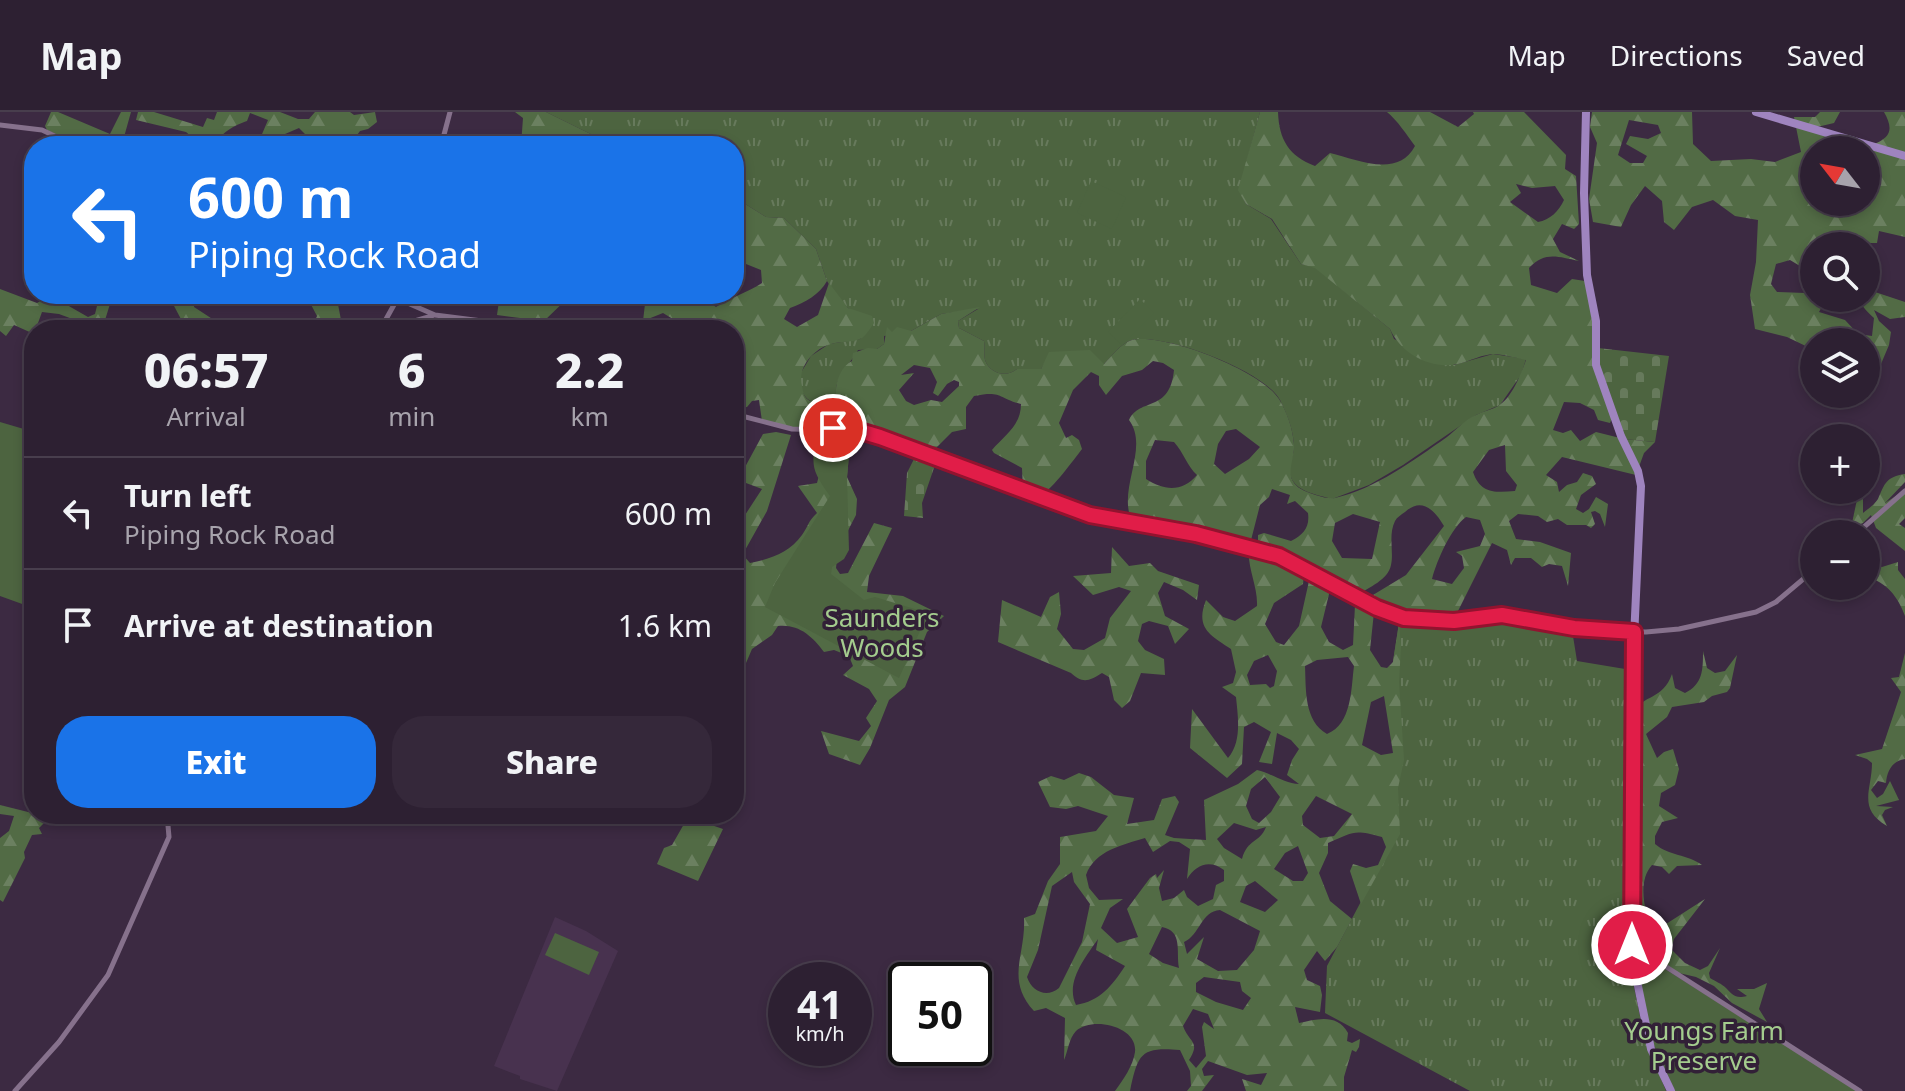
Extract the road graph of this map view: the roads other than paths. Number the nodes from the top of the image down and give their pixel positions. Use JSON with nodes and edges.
{"nodes":[{"id":1,"x":450,"y":112,"type":"edge"},
{"id":2,"x":1586,"y":112,"type":"edge"},
{"id":3,"x":1756,"y":112,"type":"edge"},
{"id":4,"x":0,"y":125,"type":"edge"},
{"id":5,"x":55,"y":136,"type":"edge"},
{"id":6,"x":444,"y":136,"type":"edge"},
{"id":7,"x":1905,"y":156,"type":"edge"},
{"id":8,"x":413,"y":304,"type":"edge"},
{"id":9,"x":435,"y":315,"type":"junction"},
{"id":10,"x":417,"y":320,"type":"edge"},
{"id":11,"x":474,"y":320,"type":"edge"},
{"id":12,"x":744,"y":417,"type":"edge"},
{"id":13,"x":1905,"y":491,"type":"edge"},
{"id":14,"x":1872,"y":520,"type":"edge"},
{"id":15,"x":1800,"y":582,"type":"edge"},
{"id":16,"x":1634,"y":632,"type":"junction"},
{"id":17,"x":168,"y":824,"type":"edge"},
{"id":18,"x":1632,"y":945,"type":"junction"},
{"id":19,"x":15,"y":1091,"type":"edge"},
{"id":20,"x":1671,"y":1091,"type":"edge"},
{"id":21,"x":1860,"y":1091,"type":"edge"}],
"edges":[{"from":1,"to":6,"type":"street"},
{"from":2,"to":16,"type":"main road"},
{"from":3,"to":7,"type":"main road"},
{"from":4,"to":5,"type":"street"},
{"from":8,"to":9,"type":"street"},
{"from":9,"to":10,"type":"street"},
{"from":9,"to":11,"type":"street"},
{"from":12,"to":16,"type":"street"},
{"from":13,"to":14,"type":"street"},
{"from":15,"to":16,"type":"street"},
{"from":16,"to":18,"type":"main road"},
{"from":17,"to":19,"type":"street"},
{"from":18,"to":20,"type":"main road"},
{"from":18,"to":21,"type":"street"}]}
